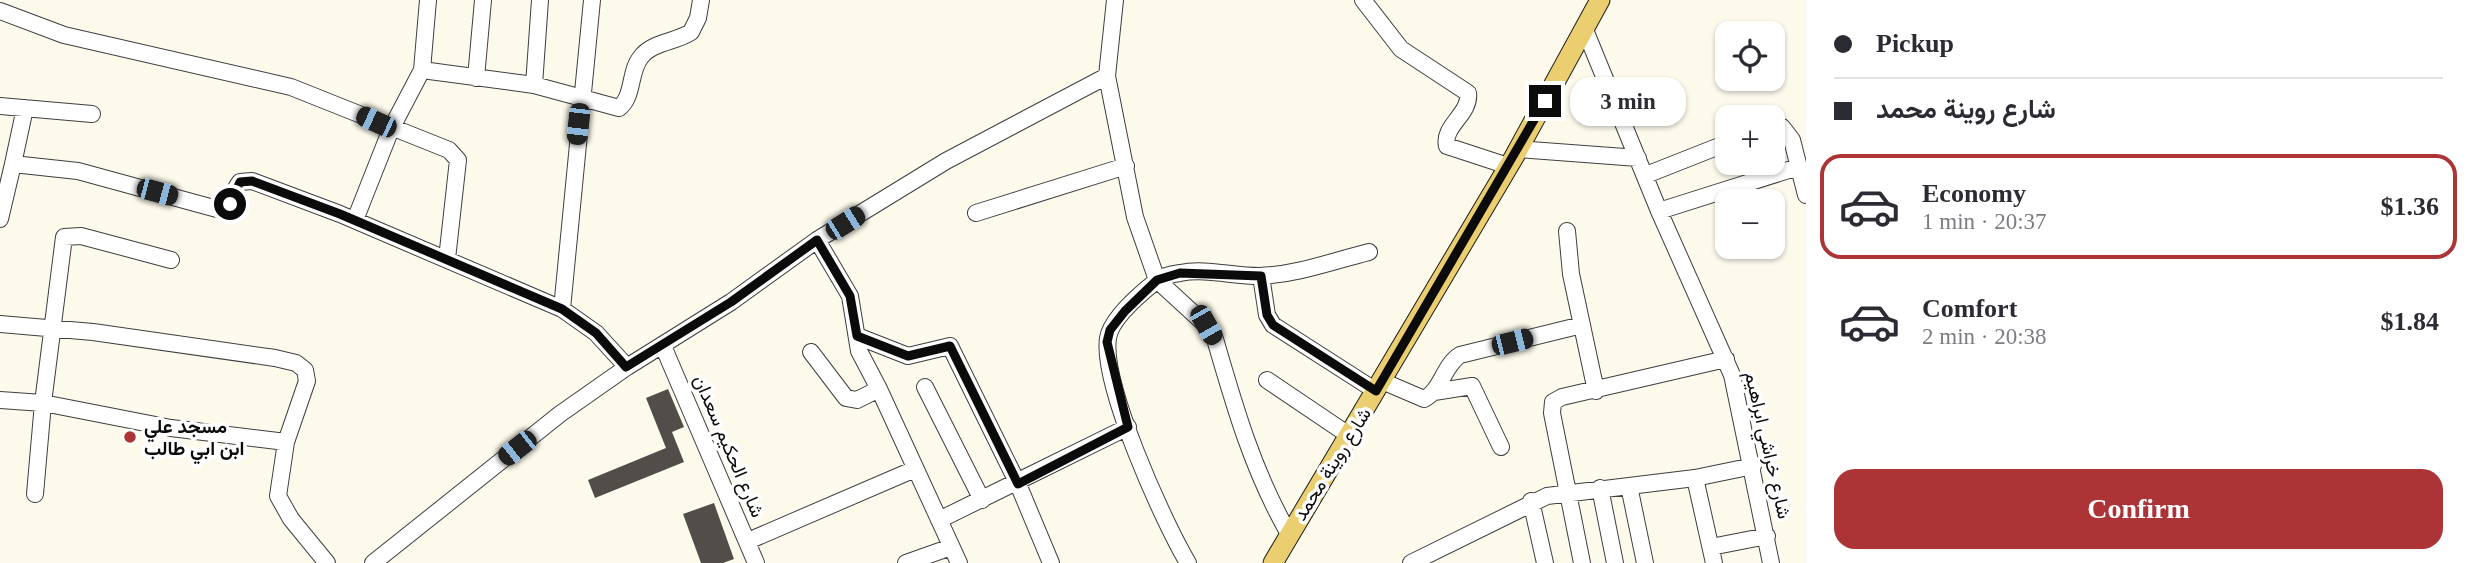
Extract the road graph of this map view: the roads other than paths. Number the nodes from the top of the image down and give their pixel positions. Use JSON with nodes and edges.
{"nodes":[{"id":1,"x":428,"y":0,"type":"edge"},
{"id":2,"x":483,"y":0,"type":"edge"},
{"id":3,"x":540,"y":0,"type":"edge"},
{"id":4,"x":592,"y":0,"type":"edge"},
{"id":5,"x":701,"y":0,"type":"edge"},
{"id":6,"x":1115,"y":0,"type":"edge"},
{"id":7,"x":1363,"y":0,"type":"edge"},
{"id":8,"x":1600,"y":0,"type":"edge"},
{"id":9,"x":0,"y":11,"type":"edge"},
{"id":10,"x":1585,"y":30,"type":"junction"},
{"id":11,"x":422,"y":70,"type":"junction"},
{"id":12,"x":1107,"y":76,"type":"junction"},
{"id":13,"x":476,"y":78,"type":"junction"},
{"id":14,"x":534,"y":85,"type":"junction"},
{"id":15,"x":581,"y":98,"type":"junction"},
{"id":16,"x":0,"y":106,"type":"edge"},
{"id":17,"x":25,"y":108,"type":"junction"},
{"id":18,"x":92,"y":114,"type":"dead end"},
{"id":19,"x":391,"y":129,"type":"junction"},
{"id":20,"x":1799,"y":139,"type":"edge"},
{"id":21,"x":1715,"y":148,"type":"edge"},
{"id":22,"x":1518,"y":149,"type":"junction"},
{"id":23,"x":1638,"y":158,"type":"junction"},
{"id":24,"x":13,"y":164,"type":"junction"},
{"id":25,"x":1126,"y":166,"type":"junction"},
{"id":26,"x":1508,"y":166,"type":"junction"},
{"id":27,"x":1798,"y":167,"type":"junction"},
{"id":28,"x":1646,"y":175,"type":"junction"},
{"id":29,"x":1806,"y":195,"type":"edge"},
{"id":30,"x":1660,"y":211,"type":"junction"},
{"id":31,"x":975,"y":213,"type":"dead end"},
{"id":32,"x":0,"y":219,"type":"edge"},
{"id":33,"x":355,"y":220,"type":"junction"},
{"id":34,"x":1567,"y":231,"type":"dead end"},
{"id":35,"x":817,"y":240,"type":"junction"},
{"id":36,"x":1369,"y":252,"type":"dead end"},
{"id":37,"x":171,"y":260,"type":"dead end"},
{"id":38,"x":447,"y":260,"type":"junction"},
{"id":39,"x":1261,"y":276,"type":"junction"},
{"id":40,"x":1157,"y":280,"type":"junction"},
{"id":41,"x":562,"y":309,"type":"junction"},
{"id":42,"x":0,"y":324,"type":"edge"},
{"id":43,"x":1582,"y":325,"type":"junction"},
{"id":44,"x":51,"y":328,"type":"junction"},
{"id":45,"x":857,"y":336,"type":"junction"},
{"id":46,"x":663,"y":346,"type":"junction"},
{"id":47,"x":811,"y":352,"type":"dead end"},
{"id":48,"x":1726,"y":359,"type":"junction"},
{"id":49,"x":626,"y":367,"type":"junction"},
{"id":50,"x":1267,"y":380,"type":"dead end"},
{"id":51,"x":1379,"y":386,"type":"junction"},
{"id":52,"x":925,"y":387,"type":"dead end"},
{"id":53,"x":880,"y":389,"type":"junction"},
{"id":54,"x":1595,"y":391,"type":"junction"},
{"id":55,"x":1434,"y":392,"type":"junction"},
{"id":56,"x":0,"y":400,"type":"edge"},
{"id":57,"x":43,"y":403,"type":"junction"},
{"id":58,"x":1128,"y":427,"type":"junction"},
{"id":59,"x":1350,"y":436,"type":"junction"},
{"id":60,"x":286,"y":442,"type":"junction"},
{"id":61,"x":1500,"y":447,"type":"dead end"},
{"id":62,"x":1753,"y":466,"type":"junction"},
{"id":63,"x":915,"y":469,"type":"junction"},
{"id":64,"x":1695,"y":478,"type":"junction"},
{"id":65,"x":1018,"y":484,"type":"junction"},
{"id":66,"x":1629,"y":486,"type":"junction"},
{"id":67,"x":1600,"y":488,"type":"junction"},
{"id":68,"x":1565,"y":493,"type":"junction"},
{"id":69,"x":35,"y":494,"type":"dead end"},
{"id":70,"x":982,"y":500,"type":"junction"},
{"id":71,"x":1531,"y":501,"type":"junction"},
{"id":72,"x":939,"y":520,"type":"junction"},
{"id":73,"x":1289,"y":534,"type":"junction"},
{"id":74,"x":1767,"y":536,"type":"junction"},
{"id":75,"x":748,"y":541,"type":"junction"},
{"id":76,"x":951,"y":547,"type":"junction"},
{"id":77,"x":1712,"y":555,"type":"edge"},
{"id":78,"x":327,"y":563,"type":"edge"},
{"id":79,"x":373,"y":563,"type":"edge"},
{"id":80,"x":756,"y":563,"type":"edge"},
{"id":81,"x":906,"y":563,"type":"edge"},
{"id":82,"x":959,"y":563,"type":"edge"},
{"id":83,"x":1051,"y":563,"type":"edge"},
{"id":84,"x":1188,"y":563,"type":"edge"},
{"id":85,"x":1273,"y":563,"type":"edge"},
{"id":86,"x":1411,"y":563,"type":"edge"},
{"id":87,"x":1545,"y":563,"type":"edge"},
{"id":88,"x":1582,"y":563,"type":"edge"},
{"id":89,"x":1615,"y":563,"type":"edge"},
{"id":90,"x":1645,"y":563,"type":"edge"},
{"id":91,"x":1771,"y":563,"type":"edge"}],
"edges":[{"from":1,"to":11,"type":"street"},
{"from":2,"to":13,"type":"street"},
{"from":3,"to":14,"type":"street"},
{"from":4,"to":15,"type":"street"},
{"from":5,"to":15,"type":"street"},
{"from":6,"to":12,"type":"street"},
{"from":7,"to":26,"type":"street"},
{"from":8,"to":10,"type":"main road","name":"شارع روينة محمد"},
{"from":9,"to":19,"type":"street"},
{"from":10,"to":22,"type":"main road","name":"شارع روينة محمد"},
{"from":10,"to":23,"type":"street","name":"شارع خراشي ابراهيم"},
{"from":11,"to":13,"type":"street"},
{"from":11,"to":19,"type":"street"},
{"from":12,"to":25,"type":"street"},
{"from":12,"to":35,"type":"street"},
{"from":13,"to":14,"type":"street"},
{"from":14,"to":15,"type":"street"},
{"from":15,"to":41,"type":"street"},
{"from":16,"to":17,"type":"street"},
{"from":17,"to":18,"type":"street"},
{"from":17,"to":24,"type":"street"},
{"from":19,"to":33,"type":"street"},
{"from":19,"to":38,"type":"street"},
{"from":20,"to":27,"type":"street"},
{"from":21,"to":28,"type":"street"},
{"from":22,"to":23,"type":"street"},
{"from":22,"to":26,"type":"main road","name":"شارع روينة محمد"},
{"from":23,"to":28,"type":"street","name":"شارع خراشي ابراهيم"},
{"from":24,"to":32,"type":"street"},
{"from":24,"to":33,"type":"street"},
{"from":25,"to":31,"type":"street"},
{"from":25,"to":40,"type":"street"},
{"from":26,"to":51,"type":"main road","name":"شارع روينة محمد"},
{"from":27,"to":29,"type":"street"},
{"from":27,"to":30,"type":"street"},
{"from":28,"to":30,"type":"street","name":"شارع خراشي ابراهيم"},
{"from":30,"to":48,"type":"street","name":"شارع خراشي ابراهيم"},
{"from":33,"to":38,"type":"street"},
{"from":34,"to":43,"type":"street"},
{"from":35,"to":45,"type":"street"},
{"from":35,"to":46,"type":"street"},
{"from":36,"to":39,"type":"street"},
{"from":37,"to":44,"type":"street"},
{"from":38,"to":41,"type":"street"},
{"from":39,"to":40,"type":"street"},
{"from":39,"to":51,"type":"street"},
{"from":40,"to":58,"type":"street"},
{"from":40,"to":73,"type":"street"},
{"from":41,"to":49,"type":"street"},
{"from":42,"to":44,"type":"street"},
{"from":43,"to":54,"type":"street"},
{"from":43,"to":55,"type":"street"},
{"from":44,"to":57,"type":"street"},
{"from":44,"to":60,"type":"street"},
{"from":45,"to":53,"type":"street"},
{"from":45,"to":65,"type":"street"},
{"from":46,"to":49,"type":"street"},
{"from":46,"to":75,"type":"street","name":"شارع الحكيم سعدان"},
{"from":47,"to":53,"type":"street"},
{"from":48,"to":54,"type":"street"},
{"from":48,"to":62,"type":"street","name":"شارع خراشي ابراهيم"},
{"from":49,"to":79,"type":"street"},
{"from":50,"to":59,"type":"street"},
{"from":51,"to":55,"type":"street"},
{"from":51,"to":59,"type":"main road","name":"شارع روينة محمد"},
{"from":52,"to":70,"type":"street"},
{"from":53,"to":63,"type":"street"},
{"from":54,"to":68,"type":"street"},
{"from":55,"to":61,"type":"street"},
{"from":56,"to":57,"type":"street"},
{"from":57,"to":60,"type":"street"},
{"from":57,"to":69,"type":"street"},
{"from":58,"to":65,"type":"street"},
{"from":58,"to":84,"type":"street"},
{"from":59,"to":73,"type":"main road","name":"شارع روينة محمد"},
{"from":60,"to":78,"type":"street"},
{"from":62,"to":64,"type":"street"},
{"from":62,"to":74,"type":"street","name":"شارع خراشي ابراهيم"},
{"from":63,"to":72,"type":"street"},
{"from":63,"to":75,"type":"street"},
{"from":64,"to":66,"type":"street"},
{"from":64,"to":77,"type":"street"},
{"from":65,"to":70,"type":"street"},
{"from":65,"to":83,"type":"street"},
{"from":66,"to":67,"type":"street"},
{"from":66,"to":90,"type":"street"},
{"from":67,"to":68,"type":"street"},
{"from":67,"to":89,"type":"street"},
{"from":68,"to":71,"type":"street"},
{"from":68,"to":88,"type":"street"},
{"from":70,"to":72,"type":"street"},
{"from":71,"to":86,"type":"street"},
{"from":71,"to":87,"type":"street"},
{"from":72,"to":76,"type":"street"},
{"from":73,"to":85,"type":"main road","name":"شارع روينة محمد"},
{"from":74,"to":77,"type":"street"},
{"from":74,"to":91,"type":"street","name":"شارع خراشي ابراهيم"},
{"from":75,"to":80,"type":"street","name":"شارع الحكيم سعدان"},
{"from":76,"to":81,"type":"street"},
{"from":76,"to":82,"type":"street"}]}
